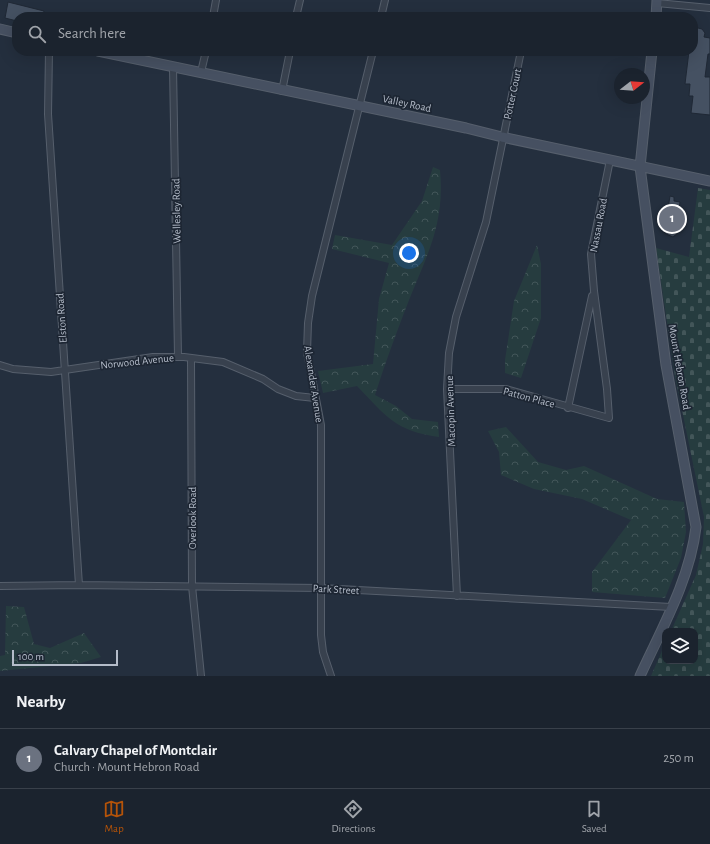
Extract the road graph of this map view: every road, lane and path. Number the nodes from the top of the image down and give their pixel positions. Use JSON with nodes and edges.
{"nodes":[{"id":1,"x":216,"y":0,"type":"edge"},
{"id":2,"x":300,"y":0,"type":"edge"},
{"id":3,"x":385,"y":0,"type":"edge"},
{"id":4,"x":657,"y":2,"type":"edge"},
{"id":5,"x":710,"y":8,"type":"edge"},
{"id":6,"x":214,"y":12,"type":"edge"},
{"id":7,"x":297,"y":12,"type":"edge"},
{"id":8,"x":382,"y":12,"type":"edge"},
{"id":9,"x":656,"y":12,"type":"edge"},
{"id":10,"x":0,"y":29,"type":"edge"},
{"id":11,"x":12,"y":32,"type":"edge"},
{"id":12,"x":49,"y":56,"type":"edge"},
{"id":13,"x":121,"y":56,"type":"edge"},
{"id":14,"x":205,"y":56,"type":"edge"},
{"id":15,"x":289,"y":56,"type":"edge"},
{"id":16,"x":372,"y":56,"type":"edge"},
{"id":17,"x":520,"y":56,"type":"edge"},
{"id":18,"x":651,"y":56,"type":"edge"},
{"id":19,"x":173,"y":67,"type":"junction"},
{"id":20,"x":201,"y":72,"type":"junction"},
{"id":21,"x":282,"y":91,"type":"junction"},
{"id":22,"x":361,"y":106,"type":"junction"},
{"id":23,"x":502,"y":138,"type":"junction"},
{"id":24,"x":610,"y":160,"type":"junction"},
{"id":25,"x":640,"y":167,"type":"junction"},
{"id":26,"x":710,"y":182,"type":"edge"},
{"id":27,"x":594,"y":290,"type":"junction"},
{"id":28,"x":178,"y":356,"type":"junction"},
{"id":29,"x":191,"y":359,"type":"junction"},
{"id":30,"x":0,"y":366,"type":"edge"},
{"id":31,"x":64,"y":369,"type":"junction"},
{"id":32,"x":447,"y":389,"type":"junction"},
{"id":33,"x":315,"y":398,"type":"junction"},
{"id":34,"x":568,"y":408,"type":"junction"},
{"id":35,"x":609,"y":418,"type":"joint"},
{"id":36,"x":80,"y":585,"type":"junction"},
{"id":37,"x":0,"y":586,"type":"edge"},
{"id":38,"x":192,"y":586,"type":"junction"},
{"id":39,"x":321,"y":588,"type":"junction"},
{"id":40,"x":457,"y":596,"type":"junction"},
{"id":41,"x":671,"y":607,"type":"junction"},
{"id":42,"x":201,"y":676,"type":"edge"},
{"id":43,"x":330,"y":676,"type":"edge"},
{"id":44,"x":640,"y":676,"type":"edge"}],
"edges":[{"from":1,"to":6,"type":"street"},
{"from":2,"to":7,"type":"street"},
{"from":3,"to":8,"type":"street"},
{"from":4,"to":5,"type":"street"},
{"from":4,"to":9,"type":"main road"},
{"from":10,"to":11,"type":"main road"},
{"from":12,"to":31,"type":"street","name":"Elston Road"},
{"from":13,"to":19,"type":"main road","name":"Valley Road"},
{"from":14,"to":20,"type":"street"},
{"from":15,"to":21,"type":"street"},
{"from":16,"to":22,"type":"street","name":"Alexander Avenue"},
{"from":17,"to":23,"type":"street","name":"Potter Court"},
{"from":18,"to":25,"type":"main road","name":"Mount Hebron Road"},
{"from":19,"to":20,"type":"main road","name":"Valley Road"},
{"from":19,"to":28,"type":"street","name":"Wellesley Road"},
{"from":20,"to":21,"type":"main road","name":"Valley Road"},
{"from":21,"to":22,"type":"main road","name":"Valley Road"},
{"from":22,"to":23,"type":"main road","name":"Valley Road"},
{"from":22,"to":33,"type":"street","name":"Alexander Avenue"},
{"from":23,"to":24,"type":"main road","name":"Valley Road"},
{"from":23,"to":32,"type":"street","name":"Macopin Avenue"},
{"from":24,"to":25,"type":"main road","name":"Valley Road"},
{"from":24,"to":27,"type":"street","name":"Nassau Road"},
{"from":25,"to":26,"type":"main road","name":"Valley Road"},
{"from":25,"to":41,"type":"main road","name":"Mount Hebron Road"},
{"from":27,"to":34,"type":"street","name":"Nassau Road"},
{"from":27,"to":35,"type":"street","name":"Nassau Road"},
{"from":28,"to":29,"type":"street","name":"Norwood Avenue"},
{"from":28,"to":31,"type":"street","name":"Norwood Avenue"},
{"from":29,"to":33,"type":"street","name":"Norwood Avenue"},
{"from":29,"to":38,"type":"street","name":"Overlook Road"},
{"from":30,"to":31,"type":"street","name":"Norwood Avenue"},
{"from":31,"to":36,"type":"street","name":"Elston Road"},
{"from":32,"to":34,"type":"street","name":"Patton Place"},
{"from":32,"to":40,"type":"street","name":"Macopin Avenue"},
{"from":33,"to":39,"type":"street","name":"Alexander Avenue"},
{"from":34,"to":35,"type":"street","name":"Patton Place"},
{"from":36,"to":37,"type":"street","name":"Park Street"},
{"from":36,"to":38,"type":"street","name":"Park Street"},
{"from":38,"to":39,"type":"street","name":"Park Street"},
{"from":38,"to":42,"type":"street","name":"Overlook Road"},
{"from":39,"to":40,"type":"street","name":"Park Street"},
{"from":39,"to":43,"type":"street","name":"Alexander Avenue"},
{"from":40,"to":41,"type":"street","name":"Park Street"},
{"from":41,"to":44,"type":"main road","name":"Mount Hebron Road"}]}
